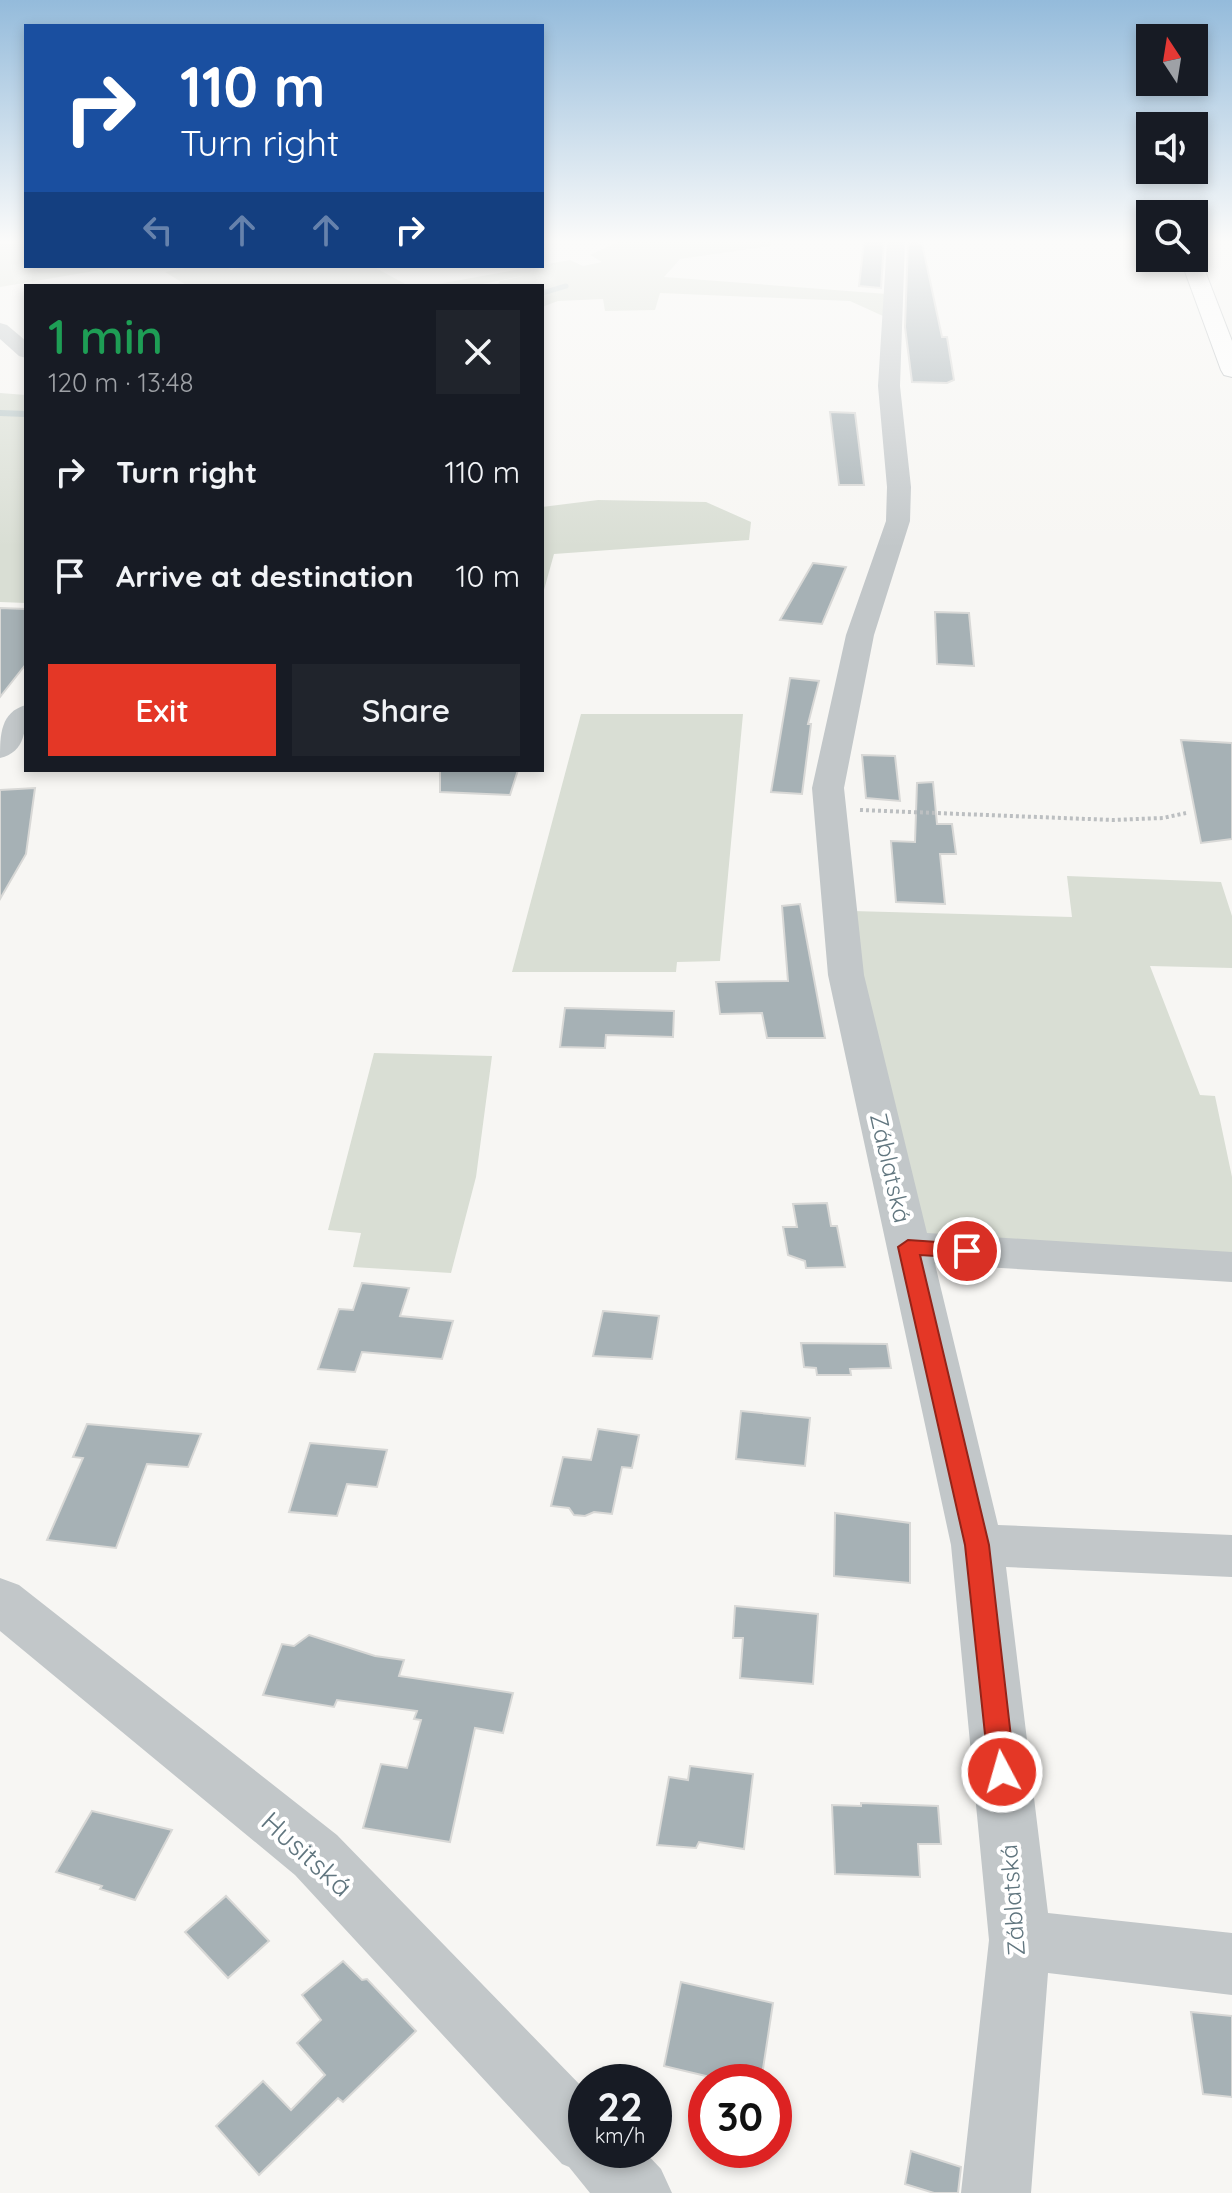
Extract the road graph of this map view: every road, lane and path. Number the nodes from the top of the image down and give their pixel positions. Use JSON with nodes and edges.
{"nodes":[{"id":1,"x":891,"y":343,"type":"edge"},
{"id":2,"x":1222,"y":343,"type":"edge"},
{"id":3,"x":1232,"y":370,"type":"edge"},
{"id":4,"x":24,"y":717,"type":"edge"},
{"id":5,"x":0,"y":749,"type":"edge"},
{"id":6,"x":829,"y":809,"type":"junction"},
{"id":7,"x":1186,"y":813,"type":"dead end"},
{"id":8,"x":908,"y":1247,"type":"junction"},
{"id":9,"x":1232,"y":1267,"type":"edge"},
{"id":10,"x":977,"y":1545,"type":"junction"},
{"id":11,"x":1232,"y":1556,"type":"edge"},
{"id":12,"x":0,"y":1600,"type":"edge"},
{"id":13,"x":1020,"y":1940,"type":"junction"},
{"id":14,"x":1232,"y":1964,"type":"edge"},
{"id":15,"x":568,"y":2121,"type":"edge"},
{"id":16,"x":613,"y":2168,"type":"edge"},
{"id":17,"x":637,"y":2193,"type":"edge"},
{"id":18,"x":996,"y":2193,"type":"edge"}],
"edges":[{"from":1,"to":6,"type":"street","name":"Záblatská"},
{"from":2,"to":3,"type":"main road"},
{"from":4,"to":5,"type":"street"},
{"from":6,"to":7,"type":"path"},
{"from":6,"to":8,"type":"street","name":"Záblatská"},
{"from":8,"to":9,"type":"street"},
{"from":8,"to":10,"type":"street","name":"Záblatská"},
{"from":10,"to":11,"type":"street"},
{"from":10,"to":13,"type":"street","name":"Záblatská"},
{"from":12,"to":15,"type":"street","name":"Husitská"},
{"from":13,"to":14,"type":"street"},
{"from":13,"to":18,"type":"street","name":"Záblatská"},
{"from":16,"to":17,"type":"street"}]}
